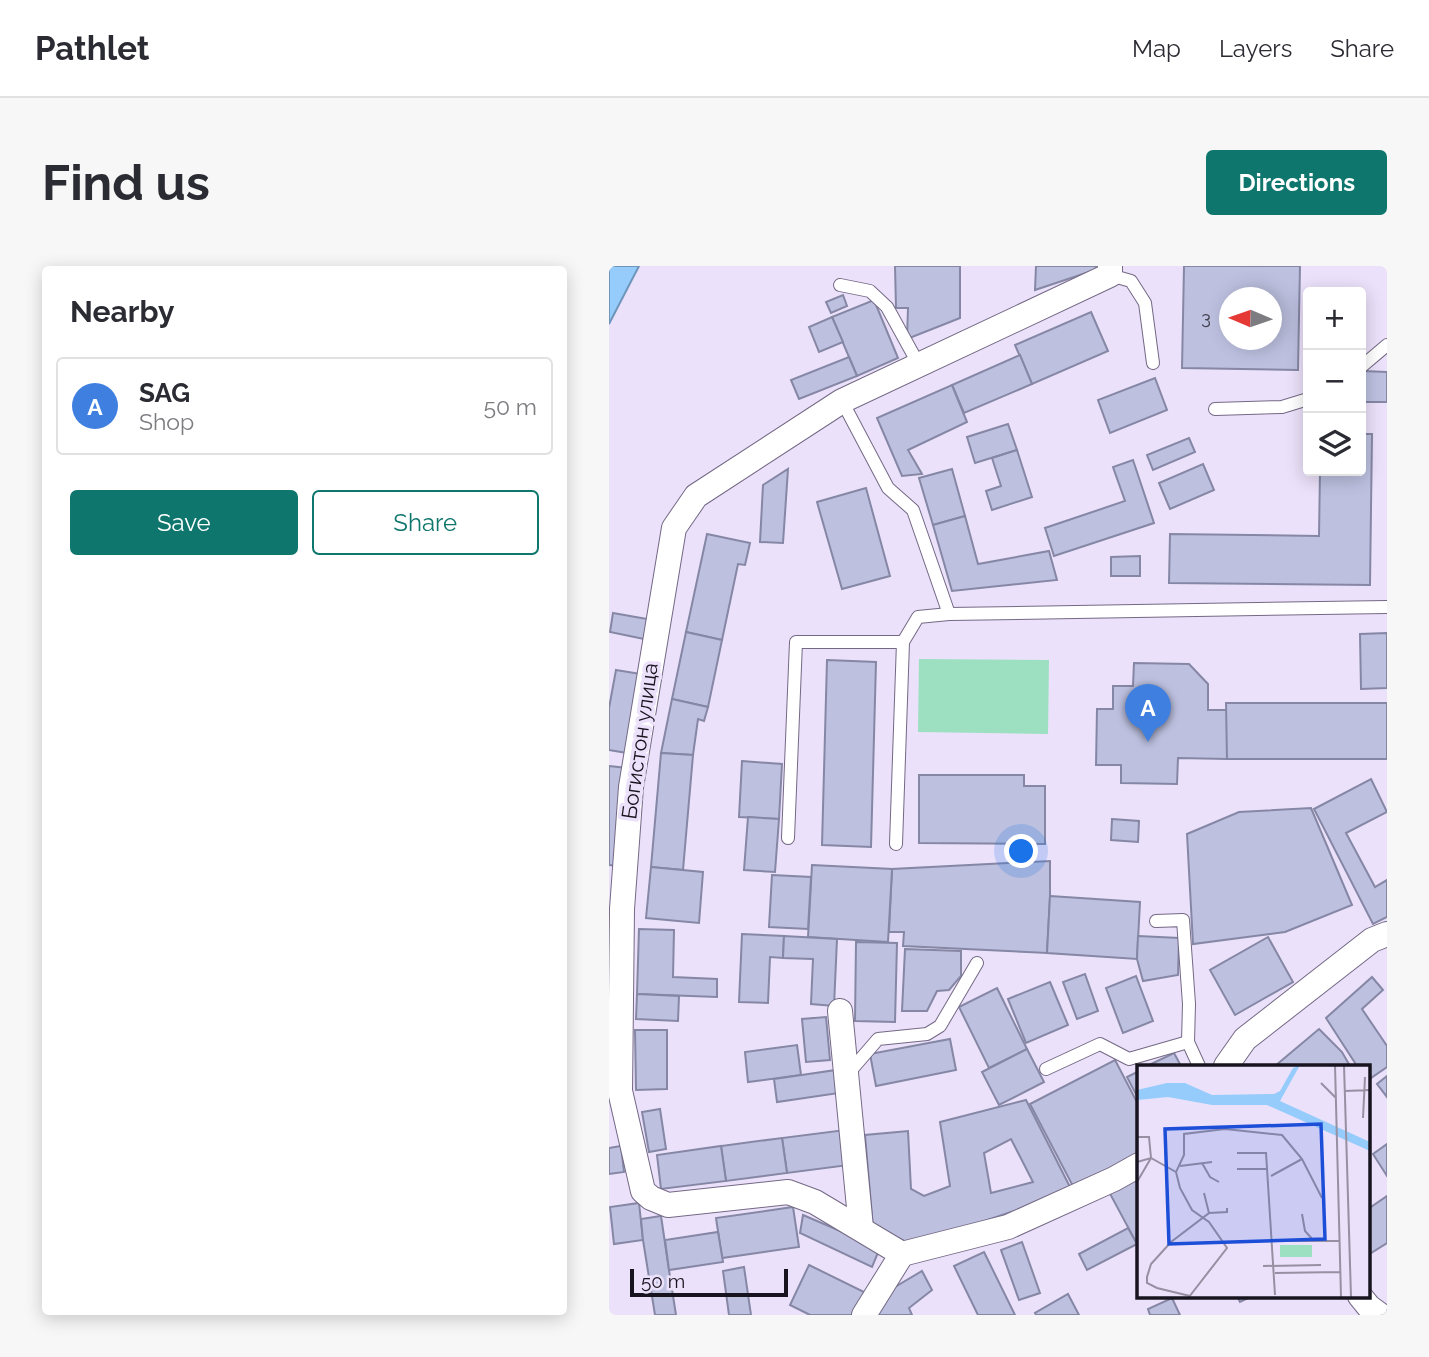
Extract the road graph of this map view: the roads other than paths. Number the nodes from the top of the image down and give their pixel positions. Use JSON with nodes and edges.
{"nodes":[{"id":1,"x":1110,"y":270,"type":"edge"},
{"id":2,"x":840,"y":285,"type":"dead end"},
{"id":3,"x":1387,"y":345,"type":"edge"},
{"id":4,"x":1153,"y":363,"type":"dead end"},
{"id":5,"x":1366,"y":363,"type":"edge"},
{"id":6,"x":919,"y":365,"type":"junction"},
{"id":7,"x":842,"y":401,"type":"junction"},
{"id":8,"x":1303,"y":401,"type":"edge"},
{"id":9,"x":1215,"y":409,"type":"dead end"},
{"id":10,"x":1387,"y":607,"type":"edge"},
{"id":11,"x":949,"y":614,"type":"junction"},
{"id":12,"x":903,"y":642,"type":"junction"},
{"id":13,"x":788,"y":838,"type":"dead end"},
{"id":14,"x":896,"y":844,"type":"dead end"},
{"id":15,"x":1156,"y":921,"type":"dead end"},
{"id":16,"x":1387,"y":934,"type":"edge"},
{"id":17,"x":977,"y":963,"type":"dead end"},
{"id":18,"x":840,"y":1011,"type":"dead end"},
{"id":19,"x":1188,"y":1042,"type":"junction"},
{"id":20,"x":1199,"y":1065,"type":"edge"},
{"id":21,"x":1227,"y":1065,"type":"edge"},
{"id":22,"x":1046,"y":1069,"type":"dead end"},
{"id":23,"x":846,"y":1076,"type":"junction"},
{"id":24,"x":1137,"y":1166,"type":"edge"},
{"id":25,"x":861,"y":1228,"type":"junction"},
{"id":26,"x":902,"y":1254,"type":"junction"},
{"id":27,"x":1362,"y":1298,"type":"edge"},
{"id":28,"x":864,"y":1315,"type":"edge"},
{"id":29,"x":1380,"y":1315,"type":"edge"}],
"edges":[{"from":1,"to":4,"type":"lane"},
{"from":1,"to":6,"type":"street","name":"Богистон улица"},
{"from":2,"to":6,"type":"lane"},
{"from":3,"to":5,"type":"lane"},
{"from":6,"to":7,"type":"street","name":"Богистон улица"},
{"from":7,"to":11,"type":"lane"},
{"from":7,"to":25,"type":"street","name":"Богистон улица"},
{"from":8,"to":9,"type":"lane"},
{"from":10,"to":11,"type":"lane"},
{"from":11,"to":12,"type":"lane"},
{"from":12,"to":13,"type":"lane"},
{"from":12,"to":14,"type":"lane"},
{"from":15,"to":19,"type":"lane"},
{"from":16,"to":21,"type":"street"},
{"from":17,"to":23,"type":"lane"},
{"from":18,"to":23,"type":"street"},
{"from":19,"to":20,"type":"lane"},
{"from":19,"to":22,"type":"lane"},
{"from":23,"to":25,"type":"street"},
{"from":24,"to":26,"type":"street"},
{"from":25,"to":26,"type":"street","name":"Богистон улица"},
{"from":26,"to":28,"type":"street"},
{"from":27,"to":29,"type":"street"}]}
